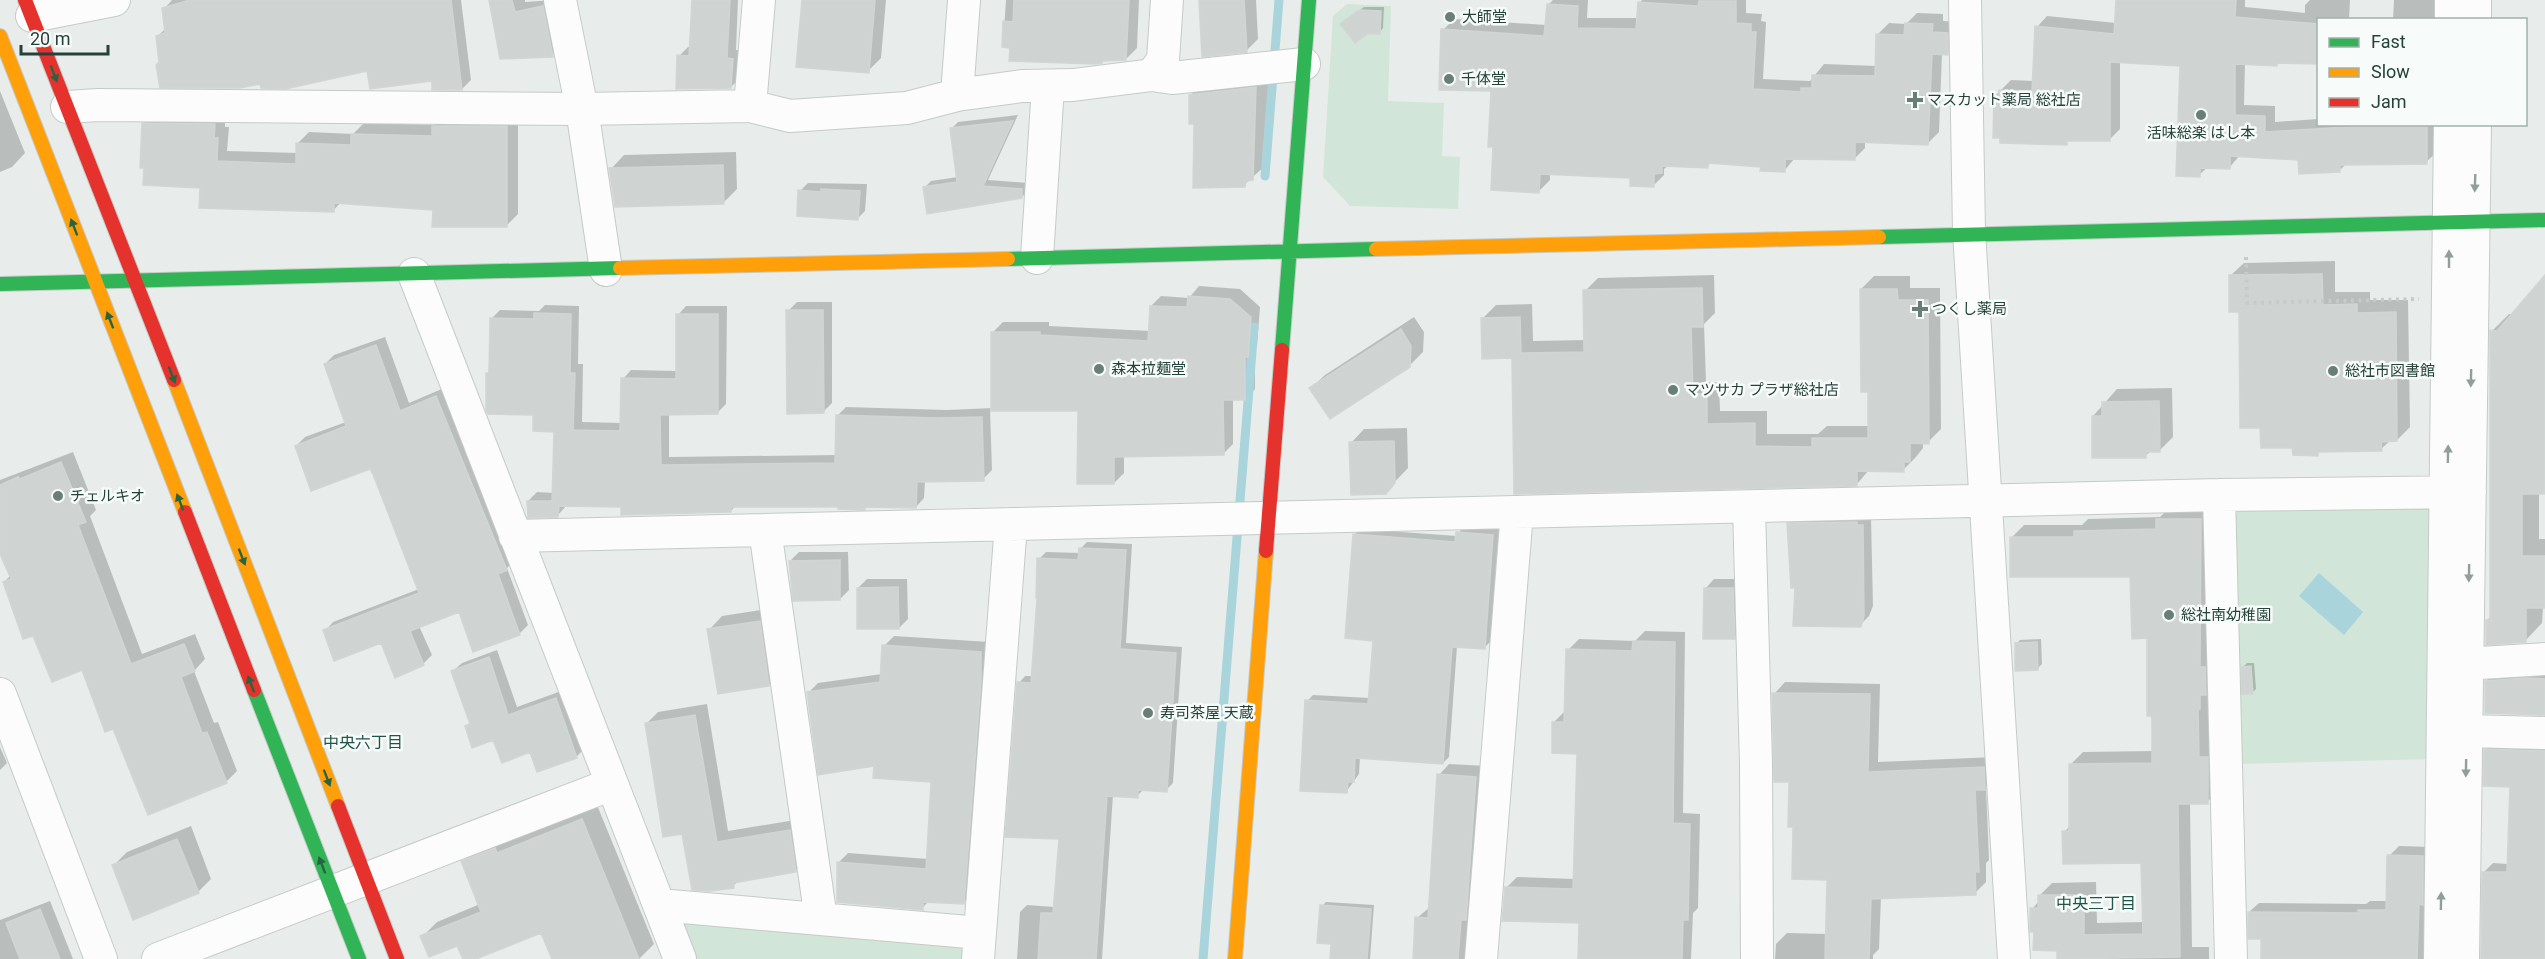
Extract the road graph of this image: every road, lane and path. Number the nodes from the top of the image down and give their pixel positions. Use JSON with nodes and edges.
{"nodes":[{"id":1,"x":114,"y":0,"type":"edge"},
{"id":2,"x":560,"y":0,"type":"edge"},
{"id":3,"x":759,"y":0,"type":"edge"},
{"id":4,"x":964,"y":0,"type":"edge"},
{"id":5,"x":1167,"y":0,"type":"edge"},
{"id":6,"x":1309,"y":0,"type":"edge"},
{"id":7,"x":1965,"y":0,"type":"edge"},
{"id":8,"x":2451,"y":0,"type":"edge"},
{"id":9,"x":2475,"y":0,"type":"edge"},
{"id":10,"x":28,"y":8,"type":"edge"},
{"id":11,"x":2451,"y":18,"type":"edge"},
{"id":12,"x":2475,"y":18,"type":"edge"},
{"id":13,"x":0,"y":36,"type":"edge"},
{"id":14,"x":1284,"y":66,"type":"junction"},
{"id":15,"x":1152,"y":75,"type":"junction"},
{"id":16,"x":1048,"y":86,"type":"junction"},
{"id":17,"x":957,"y":94,"type":"junction"},
{"id":18,"x":750,"y":106,"type":"junction"},
{"id":19,"x":67,"y":107,"type":"junction"},
{"id":20,"x":582,"y":109,"type":"junction"},
{"id":21,"x":2450,"y":126,"type":"edge"},
{"id":22,"x":2475,"y":126,"type":"edge"},
{"id":23,"x":2545,"y":220,"type":"edge"},
{"id":24,"x":2462,"y":221,"type":"junction"},
{"id":25,"x":1969,"y":232,"type":"junction"},
{"id":26,"x":1289,"y":251,"type":"junction"},
{"id":27,"x":2246,"y":257,"type":"dead end"},
{"id":28,"x":1037,"y":258,"type":"junction"},
{"id":29,"x":606,"y":270,"type":"junction"},
{"id":30,"x":414,"y":274,"type":"junction"},
{"id":31,"x":136,"y":281,"type":"junction"},
{"id":32,"x":95,"y":282,"type":"junction"},
{"id":33,"x":0,"y":284,"type":"edge"},
{"id":34,"x":2449,"y":299,"type":"junction"},
{"id":35,"x":2459,"y":492,"type":"junction"},
{"id":36,"x":2219,"y":495,"type":"junction"},
{"id":37,"x":1985,"y":501,"type":"junction"},
{"id":38,"x":1749,"y":507,"type":"junction"},
{"id":39,"x":1517,"y":512,"type":"junction"},
{"id":40,"x":1249,"y":519,"type":"junction"},
{"id":41,"x":1011,"y":524,"type":"junction"},
{"id":42,"x":765,"y":530,"type":"junction"},
{"id":43,"x":515,"y":536,"type":"junction"},
{"id":44,"x":2545,"y":659,"type":"edge"},
{"id":45,"x":2457,"y":665,"type":"junction"},
{"id":46,"x":0,"y":694,"type":"edge"},
{"id":47,"x":2467,"y":730,"type":"junction"},
{"id":48,"x":2545,"y":733,"type":"edge"},
{"id":49,"x":612,"y":784,"type":"junction"},
{"id":50,"x":366,"y":879,"type":"junction"},
{"id":51,"x":333,"y":892,"type":"junction"},
{"id":52,"x":659,"y":905,"type":"junction"},
{"id":53,"x":821,"y":919,"type":"junction"},
{"id":54,"x":979,"y":946,"type":"edge"},
{"id":55,"x":101,"y":959,"type":"edge"},
{"id":56,"x":158,"y":959,"type":"edge"},
{"id":57,"x":359,"y":959,"type":"edge"},
{"id":58,"x":397,"y":959,"type":"edge"},
{"id":59,"x":680,"y":959,"type":"edge"},
{"id":60,"x":1235,"y":959,"type":"edge"},
{"id":61,"x":1481,"y":959,"type":"edge"},
{"id":62,"x":1756,"y":959,"type":"edge"},
{"id":63,"x":2014,"y":959,"type":"edge"},
{"id":64,"x":2231,"y":959,"type":"edge"},
{"id":65,"x":2440,"y":959,"type":"edge"},
{"id":66,"x":2463,"y":959,"type":"edge"}],
"edges":[{"from":1,"to":10,"type":"street"},
{"from":2,"to":20,"type":"street"},
{"from":3,"to":18,"type":"street"},
{"from":4,"to":17,"type":"street"},
{"from":5,"to":15,"type":"street"},
{"from":6,"to":14,"type":"street"},
{"from":7,"to":25,"type":"street"},
{"from":8,"to":11,"type":"street"},
{"from":9,"to":12,"type":"street"},
{"from":10,"to":19,"type":"street","one_way":true},
{"from":32,"to":13,"type":"street","one_way":true},
{"from":14,"to":15,"type":"street"},
{"from":14,"to":26,"type":"street"},
{"from":15,"to":16,"type":"street"},
{"from":16,"to":17,"type":"street"},
{"from":16,"to":28,"type":"street"},
{"from":17,"to":18,"type":"street"},
{"from":18,"to":20,"type":"street"},
{"from":19,"to":20,"type":"street"},
{"from":19,"to":31,"type":"street"},
{"from":20,"to":29,"type":"street"},
{"from":21,"to":24,"type":"street"},
{"from":22,"to":24,"type":"street","one_way":true},
{"from":23,"to":24,"type":"street"},
{"from":24,"to":25,"type":"street"},
{"from":34,"to":24,"type":"street","one_way":true},
{"from":24,"to":35,"type":"street","one_way":true},
{"from":25,"to":26,"type":"street"},
{"from":25,"to":37,"type":"street"},
{"from":26,"to":28,"type":"street"},
{"from":26,"to":40,"type":"street"},
{"from":27,"to":34,"type":"path"},
{"from":28,"to":29,"type":"street"},
{"from":29,"to":30,"type":"street"},
{"from":30,"to":31,"type":"street"},
{"from":30,"to":43,"type":"street"},
{"from":31,"to":32,"type":"street"},
{"from":31,"to":50,"type":"street","one_way":true},
{"from":32,"to":33,"type":"street"},
{"from":51,"to":32,"type":"street","one_way":true},
{"from":35,"to":34,"type":"street","one_way":true},
{"from":35,"to":36,"type":"street"},
{"from":35,"to":45,"type":"street"},
{"from":36,"to":37,"type":"street"},
{"from":36,"to":64,"type":"street"},
{"from":37,"to":38,"type":"street"},
{"from":37,"to":63,"type":"street"},
{"from":38,"to":39,"type":"street"},
{"from":38,"to":62,"type":"street"},
{"from":39,"to":40,"type":"street"},
{"from":39,"to":61,"type":"street"},
{"from":40,"to":41,"type":"street"},
{"from":40,"to":60,"type":"street"},
{"from":41,"to":42,"type":"street"},
{"from":41,"to":54,"type":"street"},
{"from":42,"to":43,"type":"street"},
{"from":42,"to":53,"type":"street"},
{"from":43,"to":49,"type":"street"},
{"from":44,"to":45,"type":"street"},
{"from":45,"to":47,"type":"street"},
{"from":65,"to":45,"type":"street","one_way":true},
{"from":46,"to":55,"type":"street"},
{"from":47,"to":48,"type":"street"},
{"from":47,"to":66,"type":"street","one_way":true},
{"from":49,"to":50,"type":"street"},
{"from":49,"to":52,"type":"street"},
{"from":50,"to":51,"type":"street"},
{"from":50,"to":58,"type":"street"},
{"from":51,"to":56,"type":"street"},
{"from":51,"to":57,"type":"street"},
{"from":52,"to":53,"type":"street"},
{"from":52,"to":59,"type":"street"},
{"from":53,"to":54,"type":"street"}]}
